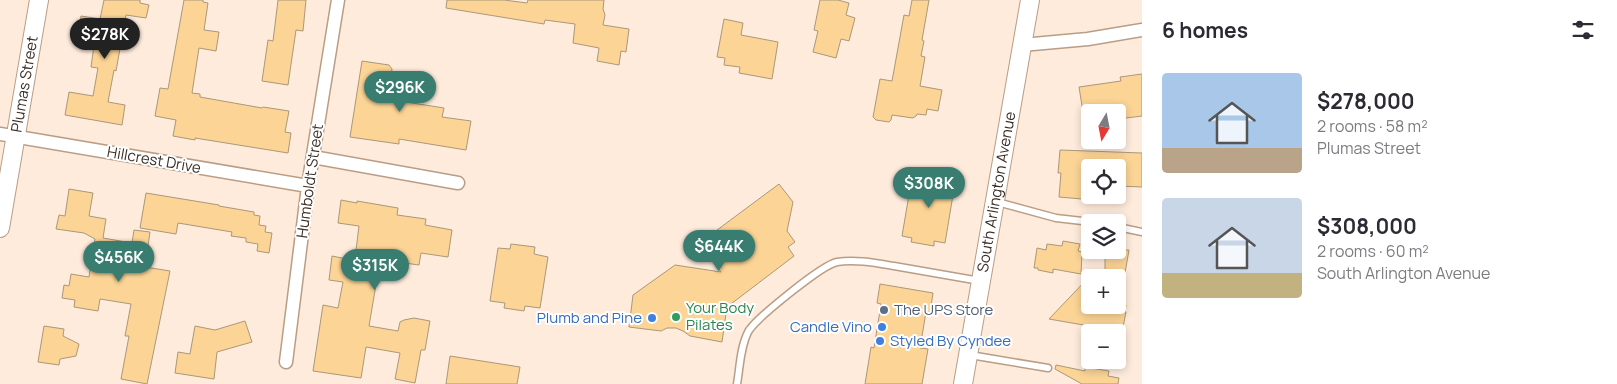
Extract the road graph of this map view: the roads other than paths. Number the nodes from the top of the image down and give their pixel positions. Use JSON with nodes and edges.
{"nodes":[{"id":1,"x":39,"y":0,"type":"edge"},
{"id":2,"x":338,"y":0,"type":"edge"},
{"id":3,"x":1030,"y":0,"type":"edge"},
{"id":4,"x":1142,"y":30,"type":"edge"},
{"id":5,"x":1022,"y":45,"type":"junction"},
{"id":6,"x":8,"y":135,"type":"edge"},
{"id":7,"x":313,"y":157,"type":"junction"},
{"id":8,"x":458,"y":183,"type":"dead end"},
{"id":9,"x":308,"y":186,"type":"junction"},
{"id":10,"x":995,"y":201,"type":"junction"},
{"id":11,"x":1081,"y":221,"type":"edge"},
{"id":12,"x":0,"y":225,"type":"edge"},
{"id":13,"x":1126,"y":229,"type":"edge"},
{"id":14,"x":1142,"y":232,"type":"edge"},
{"id":15,"x":981,"y":281,"type":"junction"},
{"id":16,"x":968,"y":354,"type":"junction"},
{"id":17,"x":286,"y":362,"type":"dead end"},
{"id":18,"x":1048,"y":368,"type":"dead end"},
{"id":19,"x":737,"y":384,"type":"edge"},
{"id":20,"x":963,"y":384,"type":"edge"}],
"edges":[{"from":1,"to":6,"type":"street","name":"Plumas Street"},
{"from":2,"to":7,"type":"street","name":"Humboldt Street"},
{"from":3,"to":5,"type":"street","name":"South Arlington Avenue"},
{"from":4,"to":5,"type":"street"},
{"from":5,"to":10,"type":"street","name":"South Arlington Avenue"},
{"from":6,"to":9,"type":"street","name":"Hillcrest Drive"},
{"from":6,"to":12,"type":"street","name":"Plumas Street"},
{"from":7,"to":8,"type":"street"},
{"from":7,"to":9,"type":"street","name":"Humboldt Street"},
{"from":9,"to":17,"type":"street","name":"Humboldt Street"},
{"from":10,"to":11,"type":"lane"},
{"from":10,"to":15,"type":"street","name":"South Arlington Avenue"},
{"from":13,"to":14,"type":"lane"},
{"from":15,"to":16,"type":"street","name":"South Arlington Avenue"},
{"from":15,"to":19,"type":"lane"},
{"from":16,"to":18,"type":"lane"},
{"from":16,"to":20,"type":"street","name":"South Arlington Avenue"}]}
